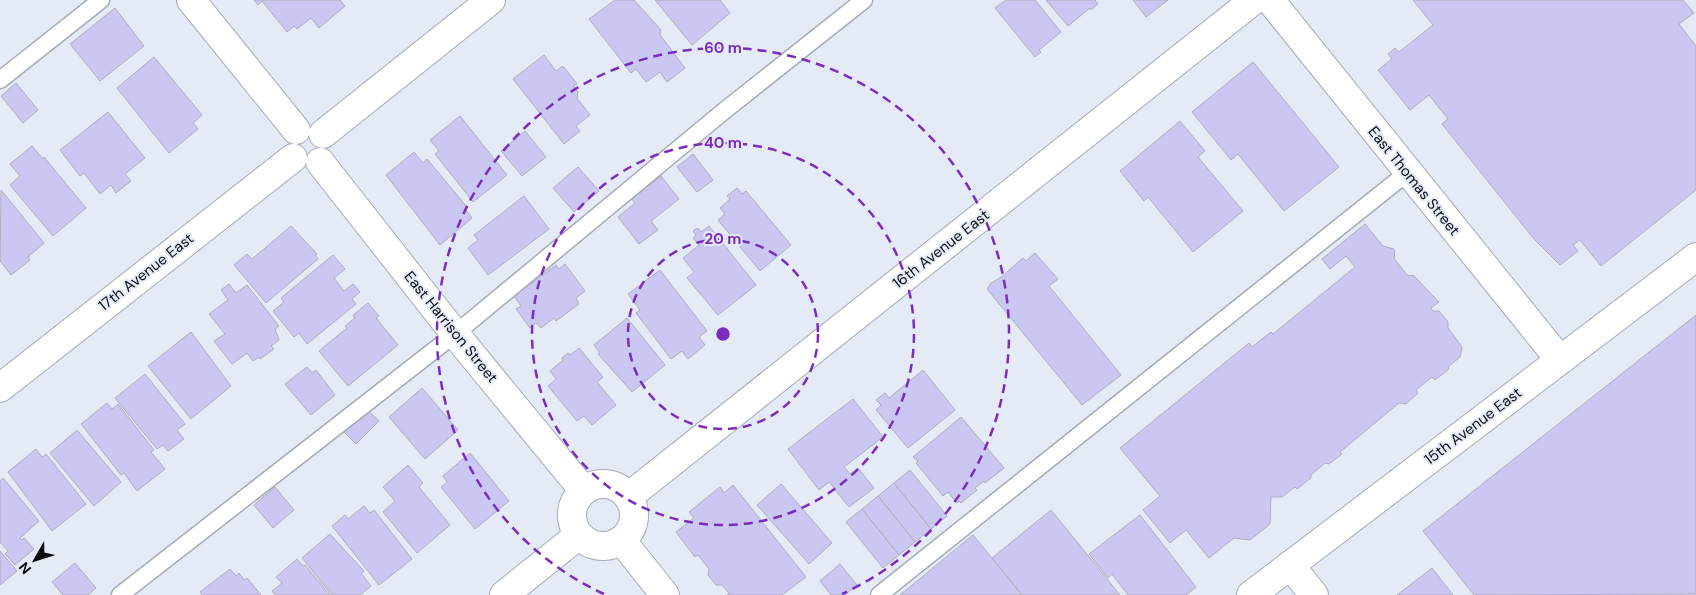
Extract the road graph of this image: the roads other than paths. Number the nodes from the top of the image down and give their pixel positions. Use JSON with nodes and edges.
{"nodes":[{"id":1,"x":101,"y":0,"type":"edge"},
{"id":2,"x":191,"y":0,"type":"edge"},
{"id":3,"x":491,"y":0,"type":"edge"},
{"id":4,"x":864,"y":0,"type":"edge"},
{"id":5,"x":1254,"y":0,"type":"edge"},
{"id":6,"x":1270,"y":0,"type":"edge"},
{"id":7,"x":0,"y":80,"type":"edge"},
{"id":8,"x":296,"y":130,"type":"junction"},
{"id":9,"x":323,"y":134,"type":"junction"},
{"id":10,"x":293,"y":158,"type":"junction"},
{"id":11,"x":320,"y":162,"type":"junction"},
{"id":12,"x":1407,"y":173,"type":"junction"},
{"id":13,"x":1696,"y":257,"type":"edge"},
{"id":14,"x":455,"y":334,"type":"junction"},
{"id":15,"x":1560,"y":360,"type":"junction"},
{"id":16,"x":0,"y":388,"type":"edge"},
{"id":17,"x":584,"y":491,"type":"junction"},
{"id":18,"x":628,"y":497,"type":"junction"},
{"id":19,"x":579,"y":535,"type":"junction"},
{"id":20,"x":622,"y":541,"type":"junction"},
{"id":21,"x":1290,"y":565,"type":"junction"},
{"id":22,"x":120,"y":595,"type":"edge"},
{"id":23,"x":504,"y":595,"type":"edge"},
{"id":24,"x":665,"y":595,"type":"edge"},
{"id":25,"x":879,"y":595,"type":"edge"},
{"id":26,"x":1251,"y":595,"type":"edge"},
{"id":27,"x":1314,"y":595,"type":"edge"}],
"edges":[{"from":1,"to":7,"type":"lane"},
{"from":2,"to":8,"type":"street"},
{"from":3,"to":9,"type":"street"},
{"from":4,"to":14,"type":"lane"},
{"from":5,"to":18,"type":"street","name":"16th Avenue East"},
{"from":6,"to":12,"type":"street","name":"East Thomas Street"},
{"from":8,"to":9,"type":"street"},
{"from":8,"to":10,"type":"street"},
{"from":9,"to":11,"type":"street"},
{"from":10,"to":11,"type":"street"},
{"from":10,"to":16,"type":"street","name":"17th Avenue East"},
{"from":11,"to":14,"type":"street","name":"East Harrison Street"},
{"from":12,"to":15,"type":"street","name":"East Thomas Street"},
{"from":12,"to":25,"type":"lane"},
{"from":13,"to":15,"type":"street","name":"15th Avenue East"},
{"from":14,"to":17,"type":"street","name":"East Harrison Street"},
{"from":14,"to":22,"type":"lane"},
{"from":15,"to":21,"type":"street","name":"15th Avenue East"},
{"from":17,"to":18,"type":"street"},
{"from":17,"to":19,"type":"street"},
{"from":18,"to":20,"type":"street"},
{"from":19,"to":20,"type":"street"},
{"from":19,"to":23,"type":"street"},
{"from":20,"to":24,"type":"street"},
{"from":21,"to":26,"type":"street","name":"15th Avenue East"},
{"from":21,"to":27,"type":"street"}]}
